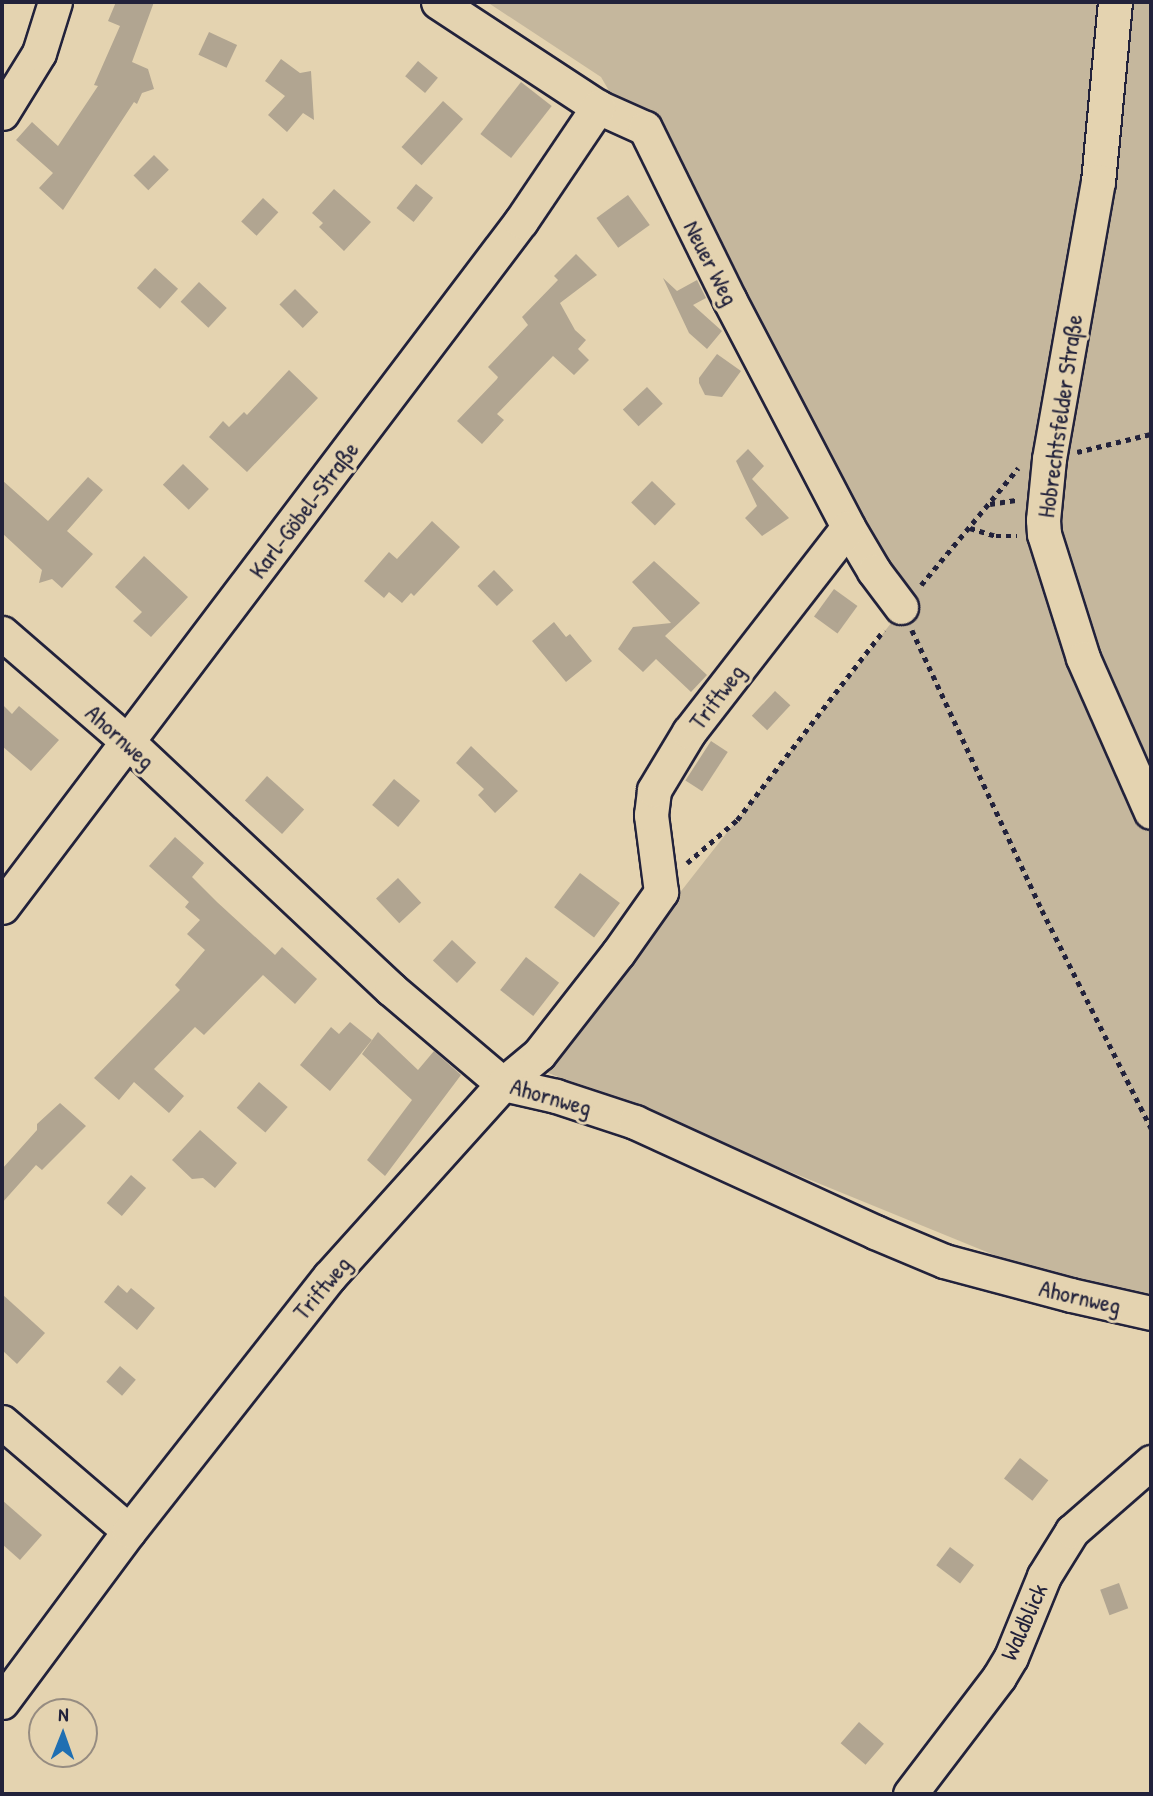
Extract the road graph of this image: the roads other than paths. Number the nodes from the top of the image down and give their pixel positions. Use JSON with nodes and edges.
{"nodes":[{"id":1,"x":55,"y":2,"type":"edge"},
{"id":2,"x":438,"y":2,"type":"edge"},
{"id":3,"x":1115,"y":2,"type":"edge"},
{"id":4,"x":598,"y":107,"type":"junction"},
{"id":5,"x":2,"y":113,"type":"edge"},
{"id":6,"x":848,"y":527,"type":"junction"},
{"id":7,"x":901,"y":607,"type":"road end"},
{"id":8,"x":2,"y":633,"type":"edge"},
{"id":9,"x":128,"y":742,"type":"junction"},
{"id":10,"x":1151,"y":812,"type":"edge"},
{"id":11,"x":2,"y":907,"type":"edge"},
{"id":12,"x":503,"y":1084,"type":"junction"},
{"id":13,"x":1151,"y":1313,"type":"edge"},
{"id":14,"x":2,"y":1422,"type":"edge"},
{"id":15,"x":1151,"y":1462,"type":"edge"},
{"id":16,"x":129,"y":1531,"type":"junction"},
{"id":17,"x":2,"y":1702,"type":"edge"},
{"id":18,"x":910,"y":1794,"type":"edge"}],
"edges":[{"from":1,"to":5,"type":"street"},
{"from":2,"to":4,"type":"street","name":"Neuer Weg"},
{"from":3,"to":10,"type":"street","name":"Hobrechtsfelder Straße"},
{"from":4,"to":6,"type":"street","name":"Neuer Weg"},
{"from":4,"to":9,"type":"street","name":"Karl-Göbel-Straße"},
{"from":6,"to":7,"type":"street","name":"Neuer Weg"},
{"from":6,"to":12,"type":"street","name":"Triftweg"},
{"from":8,"to":9,"type":"street","name":"Ahornweg"},
{"from":9,"to":11,"type":"street","name":"Karl-Göbel-Straße"},
{"from":9,"to":12,"type":"street","name":"Ahornweg"},
{"from":12,"to":13,"type":"street","name":"Ahornweg"},
{"from":12,"to":16,"type":"street","name":"Triftweg"},
{"from":14,"to":16,"type":"street"},
{"from":15,"to":18,"type":"street","name":"Waldblick"},
{"from":16,"to":17,"type":"street","name":"Triftweg"}]}
